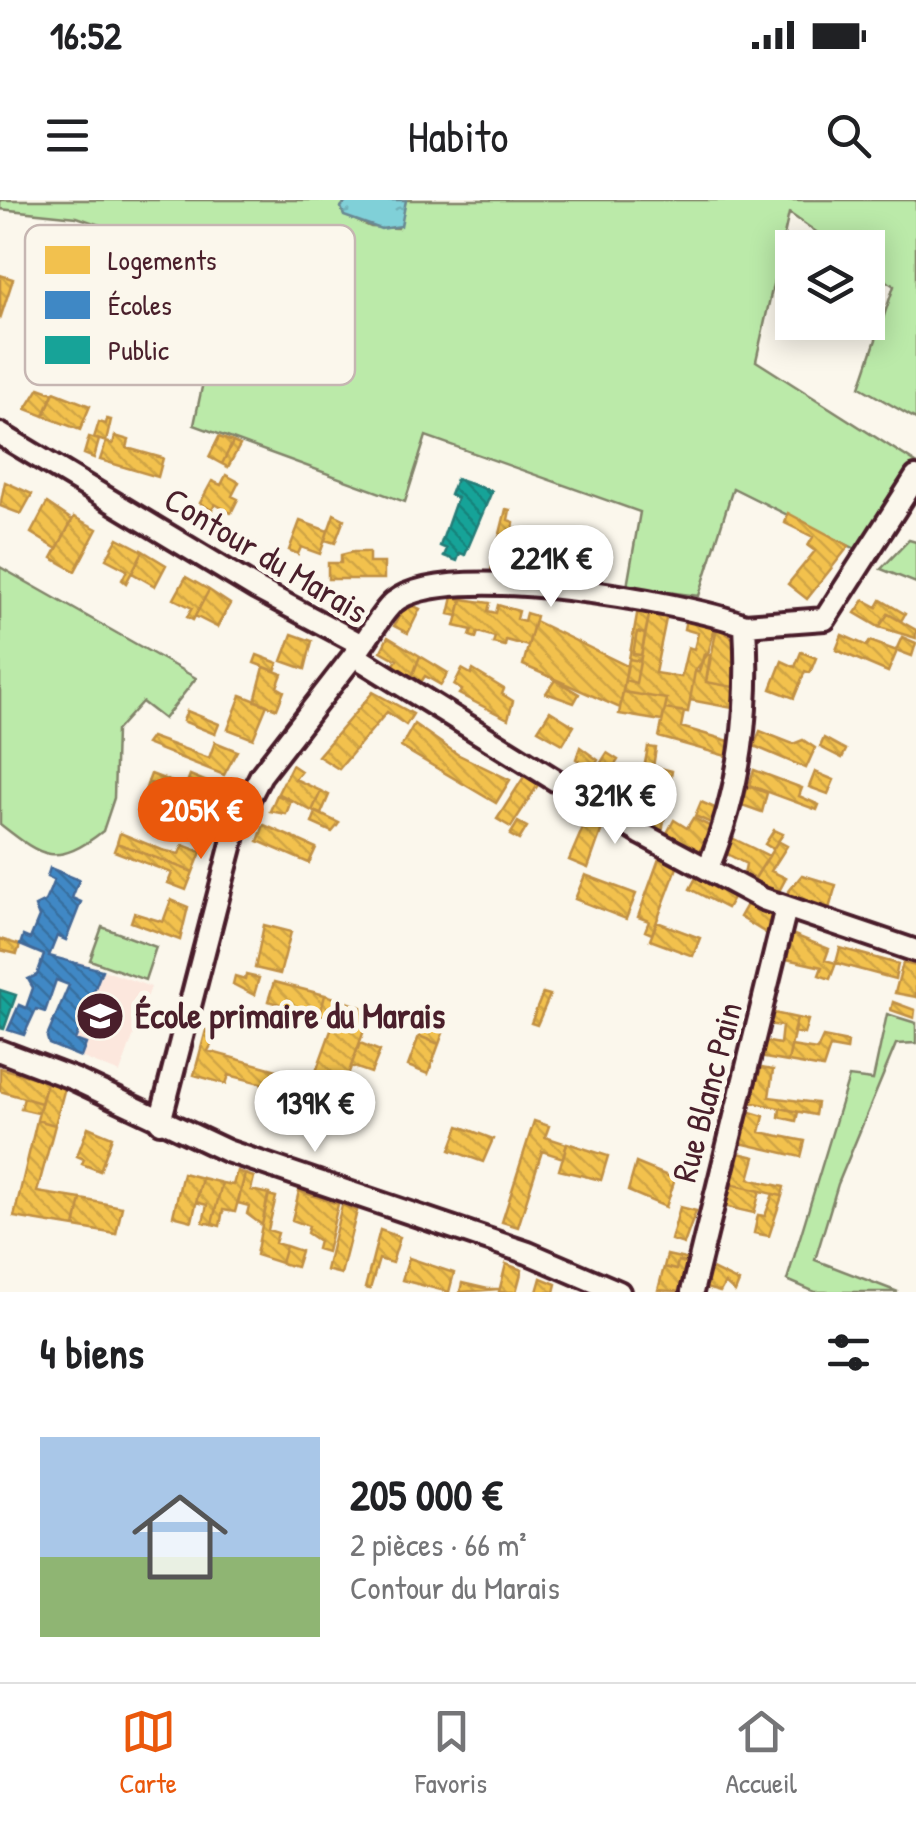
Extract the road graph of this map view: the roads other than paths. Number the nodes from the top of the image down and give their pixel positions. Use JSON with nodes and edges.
{"nodes":[{"id":1,"x":0,"y":434,"type":"edge"},
{"id":2,"x":916,"y":477,"type":"edge"},
{"id":3,"x":744,"y":625,"type":"junction"},
{"id":4,"x":358,"y":651,"type":"junction"},
{"id":5,"x":708,"y":868,"type":"junction"},
{"id":6,"x":786,"y":908,"type":"junction"},
{"id":7,"x":916,"y":950,"type":"edge"},
{"id":8,"x":0,"y":1051,"type":"edge"},
{"id":9,"x":160,"y":1122,"type":"junction"},
{"id":10,"x":619,"y":1292,"type":"edge"},
{"id":11,"x":692,"y":1292,"type":"edge"}],
"edges":[{"from":1,"to":4,"type":"street","name":"Contour du Marais"},
{"from":2,"to":3,"type":"street"},
{"from":3,"to":4,"type":"street"},
{"from":3,"to":5,"type":"street"},
{"from":4,"to":5,"type":"street"},
{"from":4,"to":9,"type":"street","name":"Contour du Marais"},
{"from":5,"to":6,"type":"street"},
{"from":6,"to":7,"type":"street"},
{"from":6,"to":11,"type":"street","name":"Rue Blanc Pain"},
{"from":8,"to":9,"type":"street"},
{"from":9,"to":10,"type":"street"}]}
